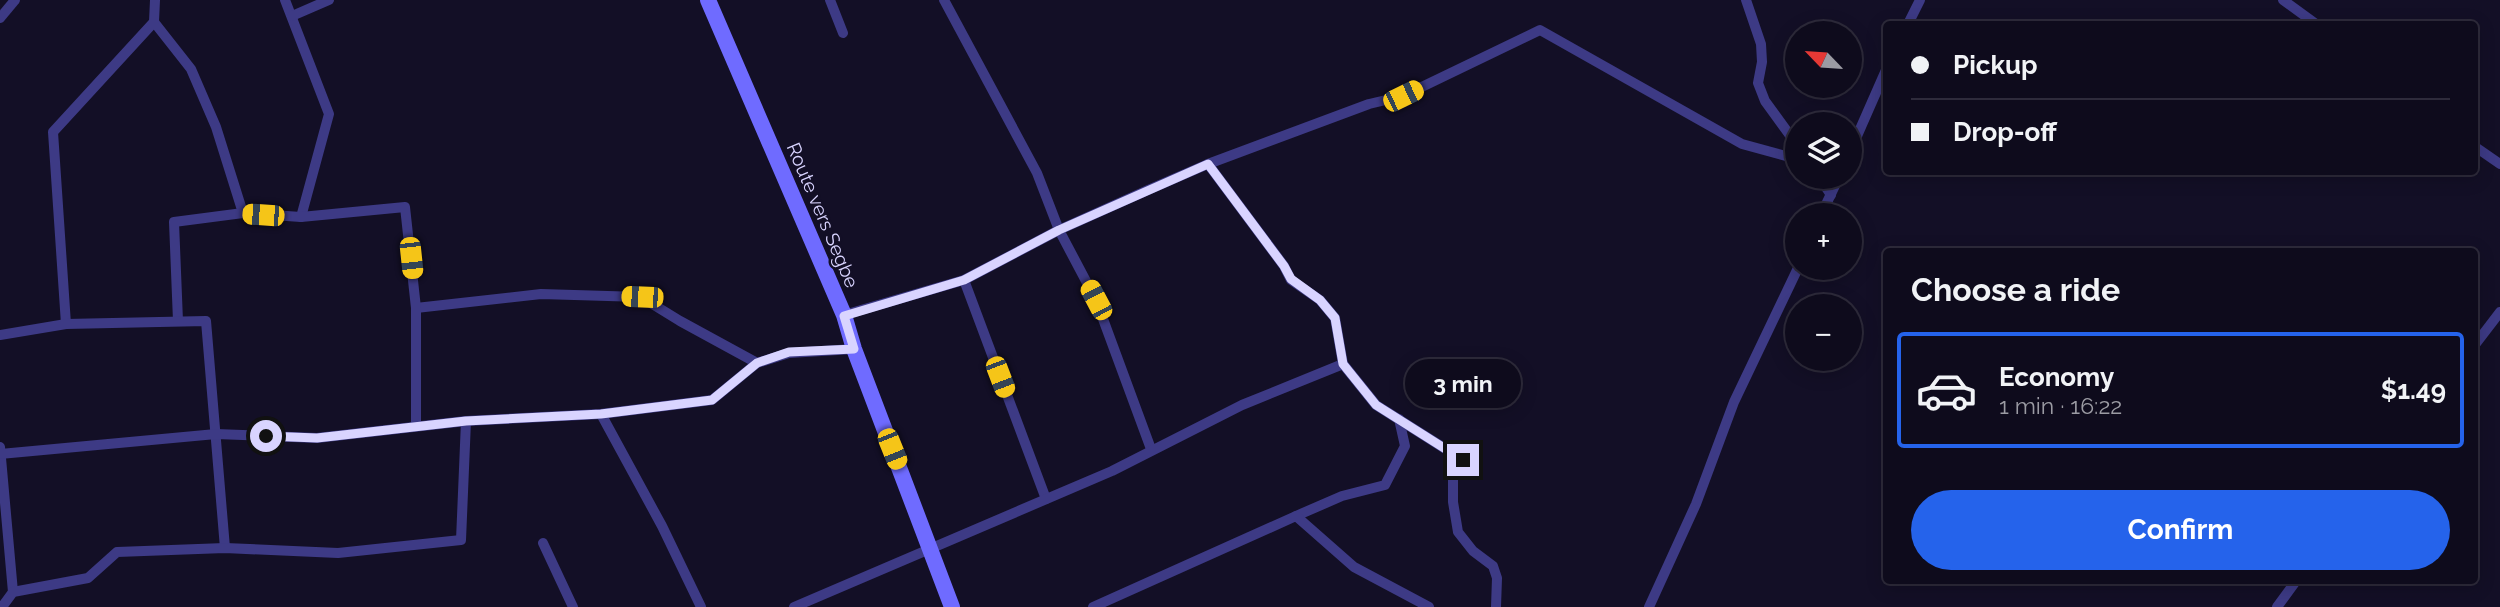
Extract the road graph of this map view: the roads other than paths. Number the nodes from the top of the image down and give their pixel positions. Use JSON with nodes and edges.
{"nodes":[{"id":1,"x":15,"y":0,"type":"edge"},
{"id":2,"x":155,"y":0,"type":"edge"},
{"id":3,"x":285,"y":0,"type":"edge"},
{"id":4,"x":329,"y":0,"type":"edge"},
{"id":5,"x":708,"y":0,"type":"edge"},
{"id":6,"x":830,"y":0,"type":"edge"},
{"id":7,"x":944,"y":0,"type":"edge"},
{"id":8,"x":1746,"y":0,"type":"edge"},
{"id":9,"x":1920,"y":0,"type":"edge"},
{"id":10,"x":2283,"y":0,"type":"edge"},
{"id":11,"x":292,"y":16,"type":"junction"},
{"id":12,"x":0,"y":18,"type":"edge"},
{"id":13,"x":1910,"y":21,"type":"edge"},
{"id":14,"x":2312,"y":21,"type":"edge"},
{"id":15,"x":154,"y":22,"type":"junction"},
{"id":16,"x":843,"y":33,"type":"dead end"},
{"id":17,"x":1883,"y":77,"type":"edge"},
{"id":18,"x":1862,"y":125,"type":"edge"},
{"id":19,"x":1785,"y":128,"type":"edge"},
{"id":20,"x":2478,"y":149,"type":"edge"},
{"id":21,"x":1785,"y":156,"type":"edge"},
{"id":22,"x":1208,"y":164,"type":"junction"},
{"id":23,"x":2500,"y":164,"type":"edge"},
{"id":24,"x":1827,"y":189,"type":"edge"},
{"id":25,"x":1834,"y":189,"type":"edge"},
{"id":26,"x":1831,"y":195,"type":"junction"},
{"id":27,"x":1827,"y":203,"type":"edge"},
{"id":28,"x":243,"y":213,"type":"junction"},
{"id":29,"x":301,"y":217,"type":"junction"},
{"id":30,"x":1059,"y":230,"type":"junction"},
{"id":31,"x":964,"y":280,"type":"junction"},
{"id":32,"x":1792,"y":280,"type":"edge"},
{"id":33,"x":416,"y":308,"type":"junction"},
{"id":34,"x":2500,"y":312,"type":"edge"},
{"id":35,"x":844,"y":316,"type":"junction"},
{"id":36,"x":178,"y":321,"type":"junction"},
{"id":37,"x":66,"y":324,"type":"junction"},
{"id":38,"x":0,"y":335,"type":"edge"},
{"id":39,"x":2478,"y":341,"type":"edge"},
{"id":40,"x":854,"y":349,"type":"junction"},
{"id":41,"x":757,"y":363,"type":"junction"},
{"id":42,"x":1343,"y":364,"type":"junction"},
{"id":43,"x":601,"y":414,"type":"junction"},
{"id":44,"x":1399,"y":419,"type":"junction"},
{"id":45,"x":466,"y":421,"type":"junction"},
{"id":46,"x":416,"y":425,"type":"junction"},
{"id":47,"x":216,"y":435,"type":"junction"},
{"id":48,"x":1151,"y":449,"type":"junction"},
{"id":49,"x":1,"y":452,"type":"edge"},
{"id":50,"x":1046,"y":499,"type":"junction"},
{"id":51,"x":1296,"y":516,"type":"junction"},
{"id":52,"x":544,"y":543,"type":"dead end"},
{"id":53,"x":225,"y":548,"type":"junction"},
{"id":54,"x":932,"y":549,"type":"junction"},
{"id":55,"x":0,"y":560,"type":"edge"},
{"id":56,"x":2294,"y":584,"type":"edge"},
{"id":57,"x":13,"y":592,"type":"junction"},
{"id":58,"x":2,"y":607,"type":"edge"},
{"id":59,"x":573,"y":607,"type":"edge"},
{"id":60,"x":701,"y":607,"type":"edge"},
{"id":61,"x":794,"y":607,"type":"edge"},
{"id":62,"x":952,"y":607,"type":"edge"},
{"id":63,"x":1093,"y":607,"type":"edge"},
{"id":64,"x":1429,"y":607,"type":"edge"},
{"id":65,"x":1496,"y":607,"type":"edge"},
{"id":66,"x":1649,"y":607,"type":"edge"},
{"id":67,"x":2277,"y":607,"type":"edge"}],
"edges":[{"from":1,"to":12,"type":"street"},
{"from":2,"to":15,"type":"street"},
{"from":3,"to":11,"type":"street"},
{"from":4,"to":11,"type":"street"},
{"from":5,"to":35,"type":"main road","name":"Route vers Segbe"},
{"from":6,"to":16,"type":"street"},
{"from":7,"to":30,"type":"street"},
{"from":8,"to":19,"type":"street"},
{"from":9,"to":13,"type":"street"},
{"from":10,"to":14,"type":"street"},
{"from":11,"to":29,"type":"street"},
{"from":15,"to":28,"type":"street"},
{"from":15,"to":37,"type":"street"},
{"from":17,"to":18,"type":"street"},
{"from":20,"to":23,"type":"street"},
{"from":21,"to":22,"type":"street"},
{"from":22,"to":30,"type":"street"},
{"from":22,"to":42,"type":"street"},
{"from":24,"to":26,"type":"street"},
{"from":25,"to":26,"type":"street"},
{"from":26,"to":27,"type":"street"},
{"from":28,"to":29,"type":"street"},
{"from":28,"to":36,"type":"street"},
{"from":29,"to":33,"type":"street"},
{"from":30,"to":31,"type":"street"},
{"from":30,"to":48,"type":"street"},
{"from":31,"to":35,"type":"street"},
{"from":31,"to":50,"type":"street"},
{"from":32,"to":66,"type":"street"},
{"from":33,"to":41,"type":"street"},
{"from":33,"to":46,"type":"street"},
{"from":34,"to":39,"type":"street"},
{"from":35,"to":40,"type":"main road","name":"Route vers Segbe"},
{"from":36,"to":37,"type":"street"},
{"from":36,"to":47,"type":"street"},
{"from":37,"to":38,"type":"street"},
{"from":40,"to":41,"type":"street"},
{"from":40,"to":54,"type":"main road","name":"Route vers Segbe"},
{"from":41,"to":43,"type":"street"},
{"from":42,"to":44,"type":"street"},
{"from":42,"to":48,"type":"street"},
{"from":43,"to":45,"type":"street"},
{"from":43,"to":60,"type":"street"},
{"from":44,"to":51,"type":"street"},
{"from":44,"to":65,"type":"street"},
{"from":45,"to":46,"type":"street"},
{"from":45,"to":53,"type":"street"},
{"from":46,"to":47,"type":"street"},
{"from":47,"to":49,"type":"street"},
{"from":47,"to":53,"type":"street"},
{"from":48,"to":50,"type":"street"},
{"from":49,"to":57,"type":"street"},
{"from":50,"to":54,"type":"street"},
{"from":51,"to":63,"type":"street"},
{"from":51,"to":64,"type":"street"},
{"from":52,"to":59,"type":"street"},
{"from":53,"to":57,"type":"street"},
{"from":54,"to":61,"type":"street"},
{"from":54,"to":62,"type":"main road","name":"Route vers Segbe"},
{"from":55,"to":57,"type":"street"},
{"from":56,"to":67,"type":"street"},
{"from":57,"to":58,"type":"street"}]}
